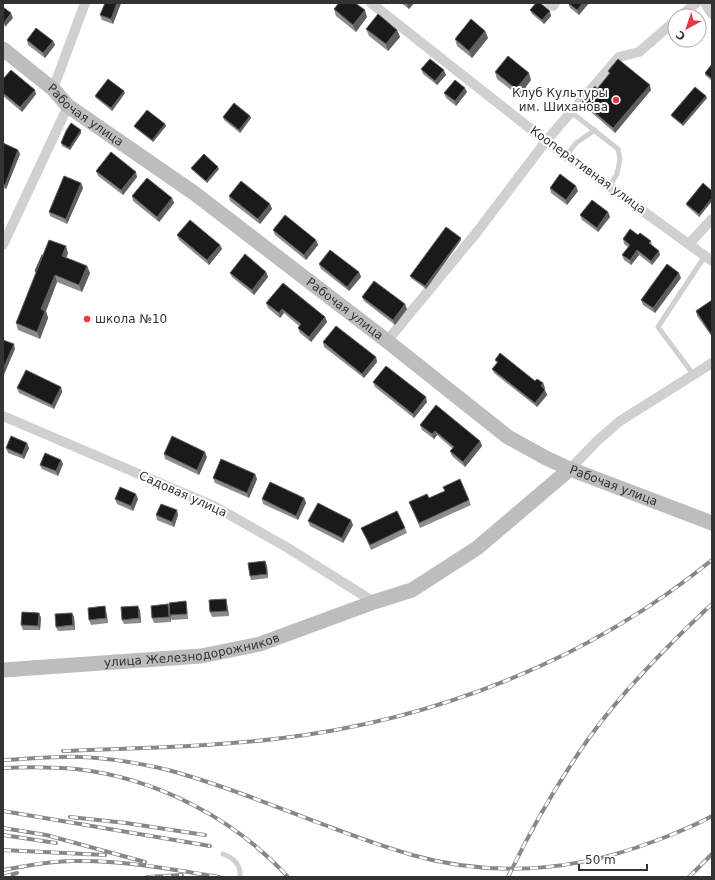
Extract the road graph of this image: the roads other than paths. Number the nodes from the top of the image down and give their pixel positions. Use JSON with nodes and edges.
{"nodes":[{"id":1,"x":86,"y":3,"type":"edge"},
{"id":2,"x":371,"y":3,"type":"edge"},
{"id":3,"x":705,"y":3,"type":"edge"},
{"id":4,"x":712,"y":14,"type":"edge"},
{"id":5,"x":667,"y":28,"type":"edge"},
{"id":6,"x":3,"y":50,"type":"edge"},
{"id":7,"x":53,"y":89,"type":"junction"},
{"id":8,"x":68,"y":106,"type":"junction"},
{"id":9,"x":571,"y":112,"type":"junction"},
{"id":10,"x":595,"y":130,"type":"junction"},
{"id":11,"x":546,"y":141,"type":"junction"},
{"id":12,"x":566,"y":156,"type":"junction"},
{"id":13,"x":609,"y":187,"type":"junction"},
{"id":14,"x":712,"y":218,"type":"edge"},
{"id":15,"x":689,"y":244,"type":"junction"},
{"id":16,"x":3,"y":245,"type":"edge"},
{"id":17,"x":708,"y":258,"type":"edge"},
{"id":18,"x":387,"y":341,"type":"junction"},
{"id":19,"x":712,"y":363,"type":"edge"},
{"id":20,"x":693,"y":374,"type":"junction"},
{"id":21,"x":3,"y":416,"type":"edge"},
{"id":22,"x":570,"y":469,"type":"junction"},
{"id":23,"x":711,"y":522,"type":"edge"},
{"id":24,"x":374,"y":602,"type":"junction"},
{"id":25,"x":3,"y":670,"type":"edge"},
{"id":26,"x":223,"y":854,"type":"dead end"},
{"id":27,"x":240,"y":877,"type":"edge"}],
"edges":[{"from":1,"to":7,"type":"street"},
{"from":2,"to":11,"type":"street","name":"Кооперативная улица"},
{"from":3,"to":4,"type":"street"},
{"from":5,"to":9,"type":"street"},
{"from":6,"to":7,"type":"street","name":"Рабочая улица"},
{"from":7,"to":8,"type":"street","name":"Рабочая улица"},
{"from":8,"to":16,"type":"street"},
{"from":8,"to":18,"type":"street","name":"Рабочая улица"},
{"from":9,"to":10,"type":"lane"},
{"from":9,"to":11,"type":"street"},
{"from":10,"to":12,"type":"lane"},
{"from":10,"to":13,"type":"lane"},
{"from":11,"to":12,"type":"street","name":"Кооперативная улица"},
{"from":11,"to":18,"type":"street"},
{"from":12,"to":13,"type":"street","name":"Кооперативная улица"},
{"from":13,"to":15,"type":"street","name":"Кооперативная улица"},
{"from":14,"to":15,"type":"street"},
{"from":15,"to":17,"type":"street","name":"Кооперативная улица"},
{"from":17,"to":20,"type":"lane"},
{"from":18,"to":22,"type":"street","name":"Рабочая улица"},
{"from":19,"to":20,"type":"street"},
{"from":20,"to":22,"type":"street"},
{"from":21,"to":24,"type":"street","name":"Садовая улица"},
{"from":22,"to":23,"type":"street","name":"Рабочая улица"},
{"from":22,"to":24,"type":"street","name":"улица Железнодорожников"},
{"from":24,"to":25,"type":"street","name":"улица Железнодорожников"},
{"from":26,"to":27,"type":"lane"}]}
